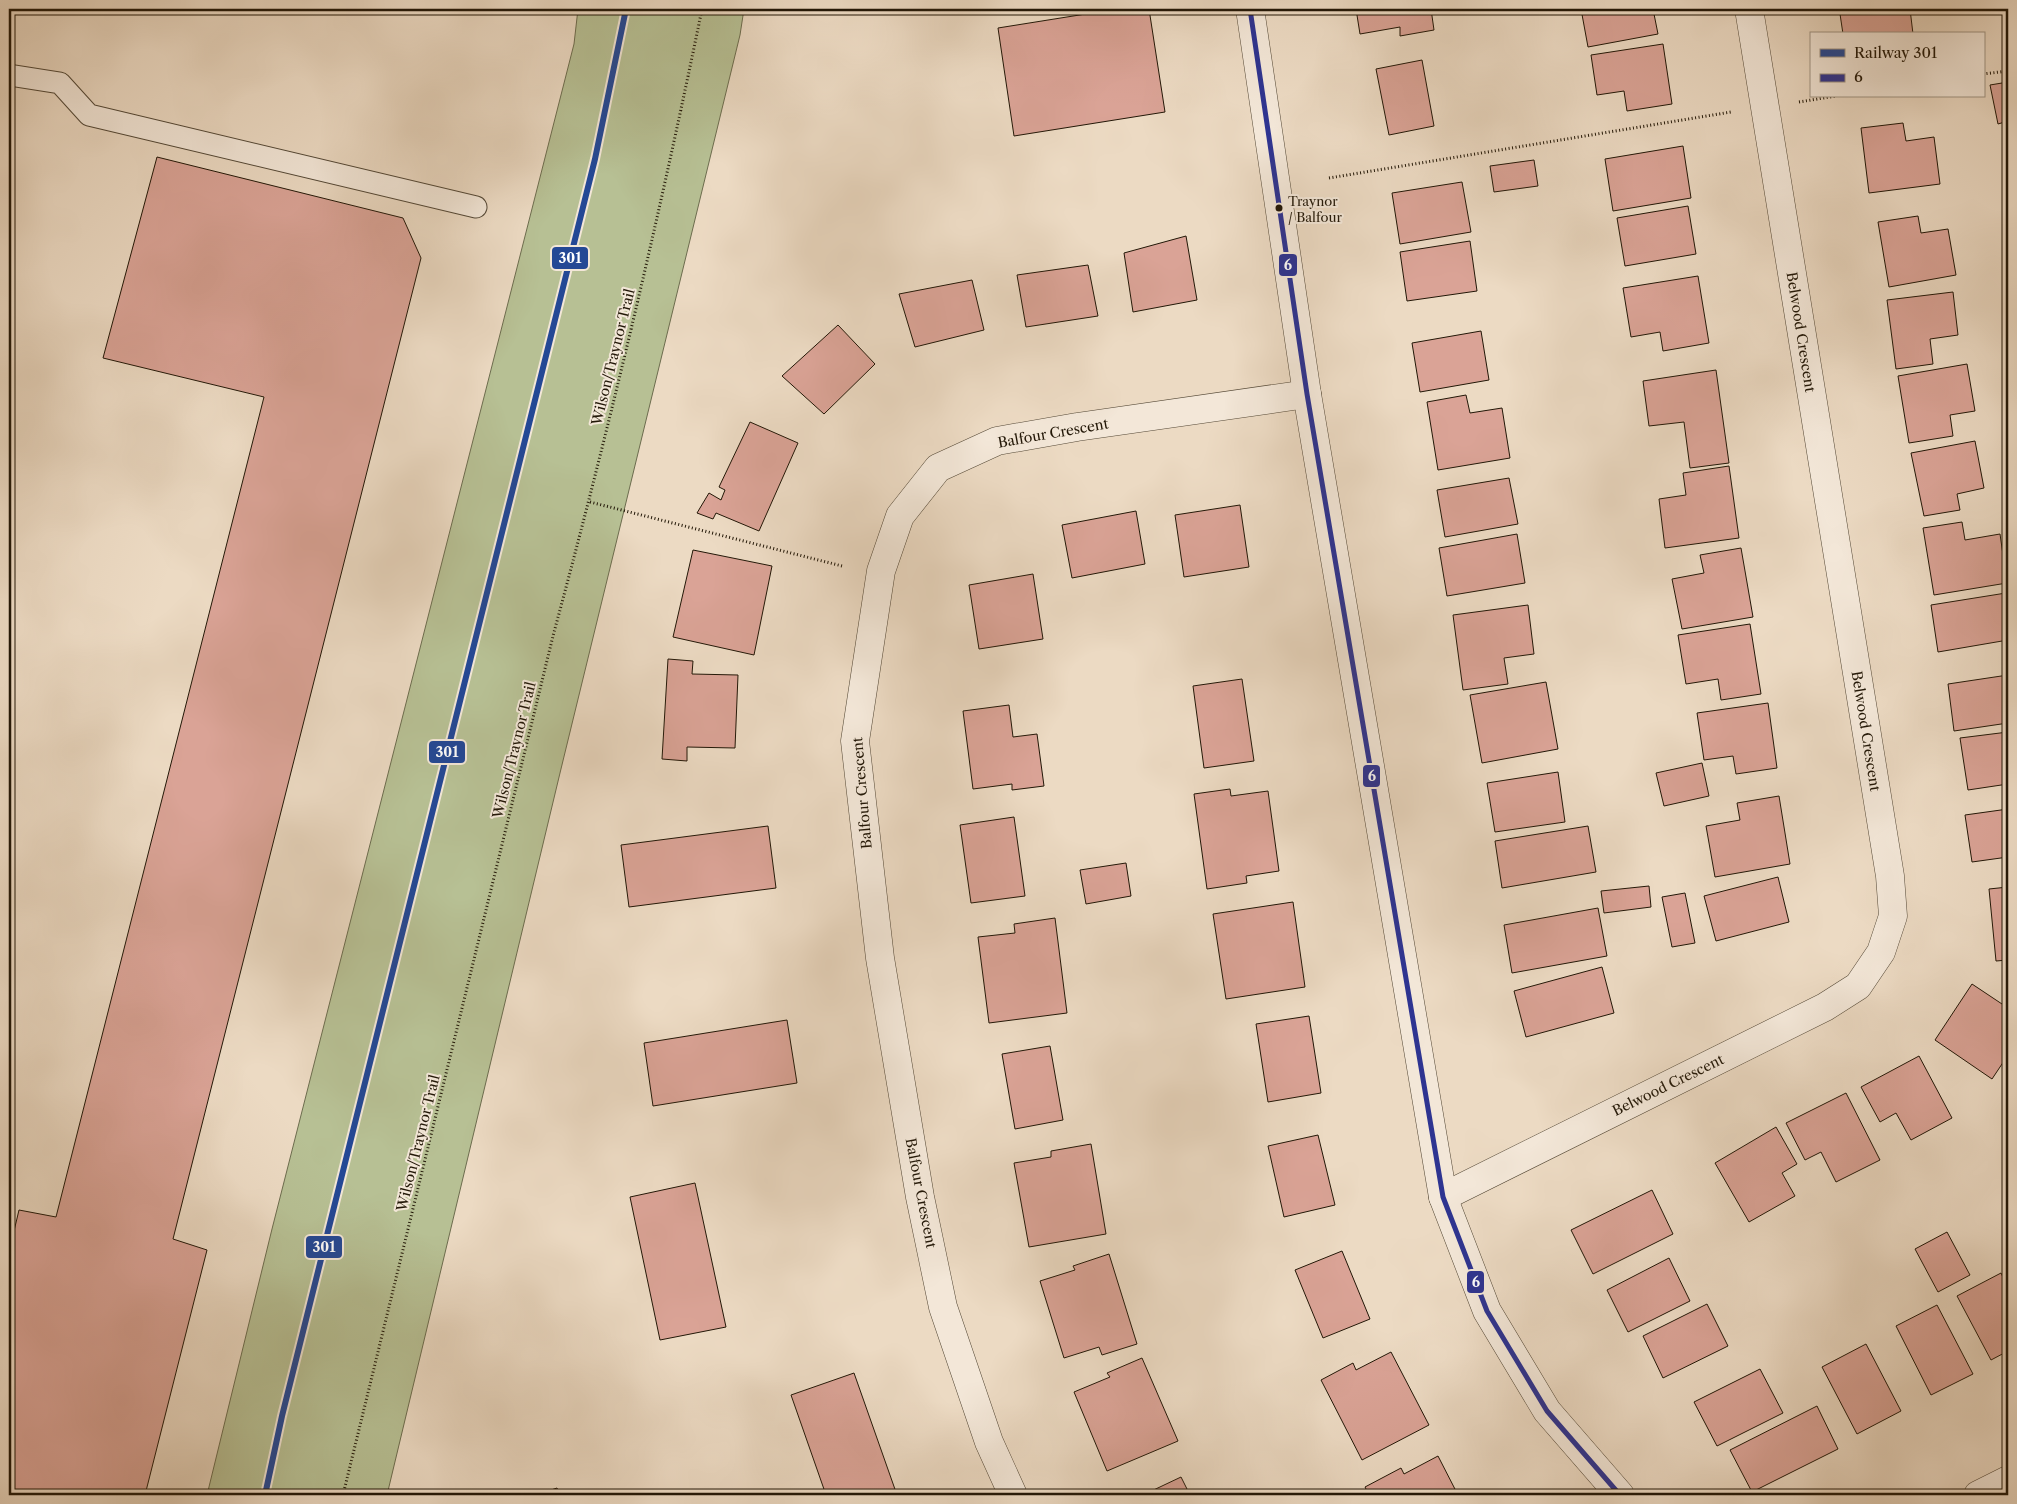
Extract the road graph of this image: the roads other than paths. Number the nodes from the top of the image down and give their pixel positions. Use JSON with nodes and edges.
{"nodes":[{"id":1,"x":1250,"y":9,"type":"edge"},
{"id":2,"x":1749,"y":9,"type":"edge"},
{"id":3,"x":9,"y":75,"type":"edge"},
{"id":4,"x":476,"y":207,"type":"dead end"},
{"id":5,"x":1307,"y":394,"type":"junction"},
{"id":6,"x":1442,"y":1198,"type":"junction"},
{"id":7,"x":2008,"y":1480,"type":"edge"},
{"id":8,"x":1013,"y":1495,"type":"edge"},
{"id":9,"x":1620,"y":1495,"type":"edge"},
{"id":10,"x":1978,"y":1495,"type":"edge"}],
"edges":[{"from":1,"to":5,"type":"street"},
{"from":2,"to":6,"type":"street","name":"Belwood Crescent"},
{"from":3,"to":4,"type":"lane"},
{"from":5,"to":6,"type":"street"},
{"from":5,"to":8,"type":"street","name":"Balfour Crescent"},
{"from":6,"to":9,"type":"street"},
{"from":7,"to":10,"type":"street"}]}
